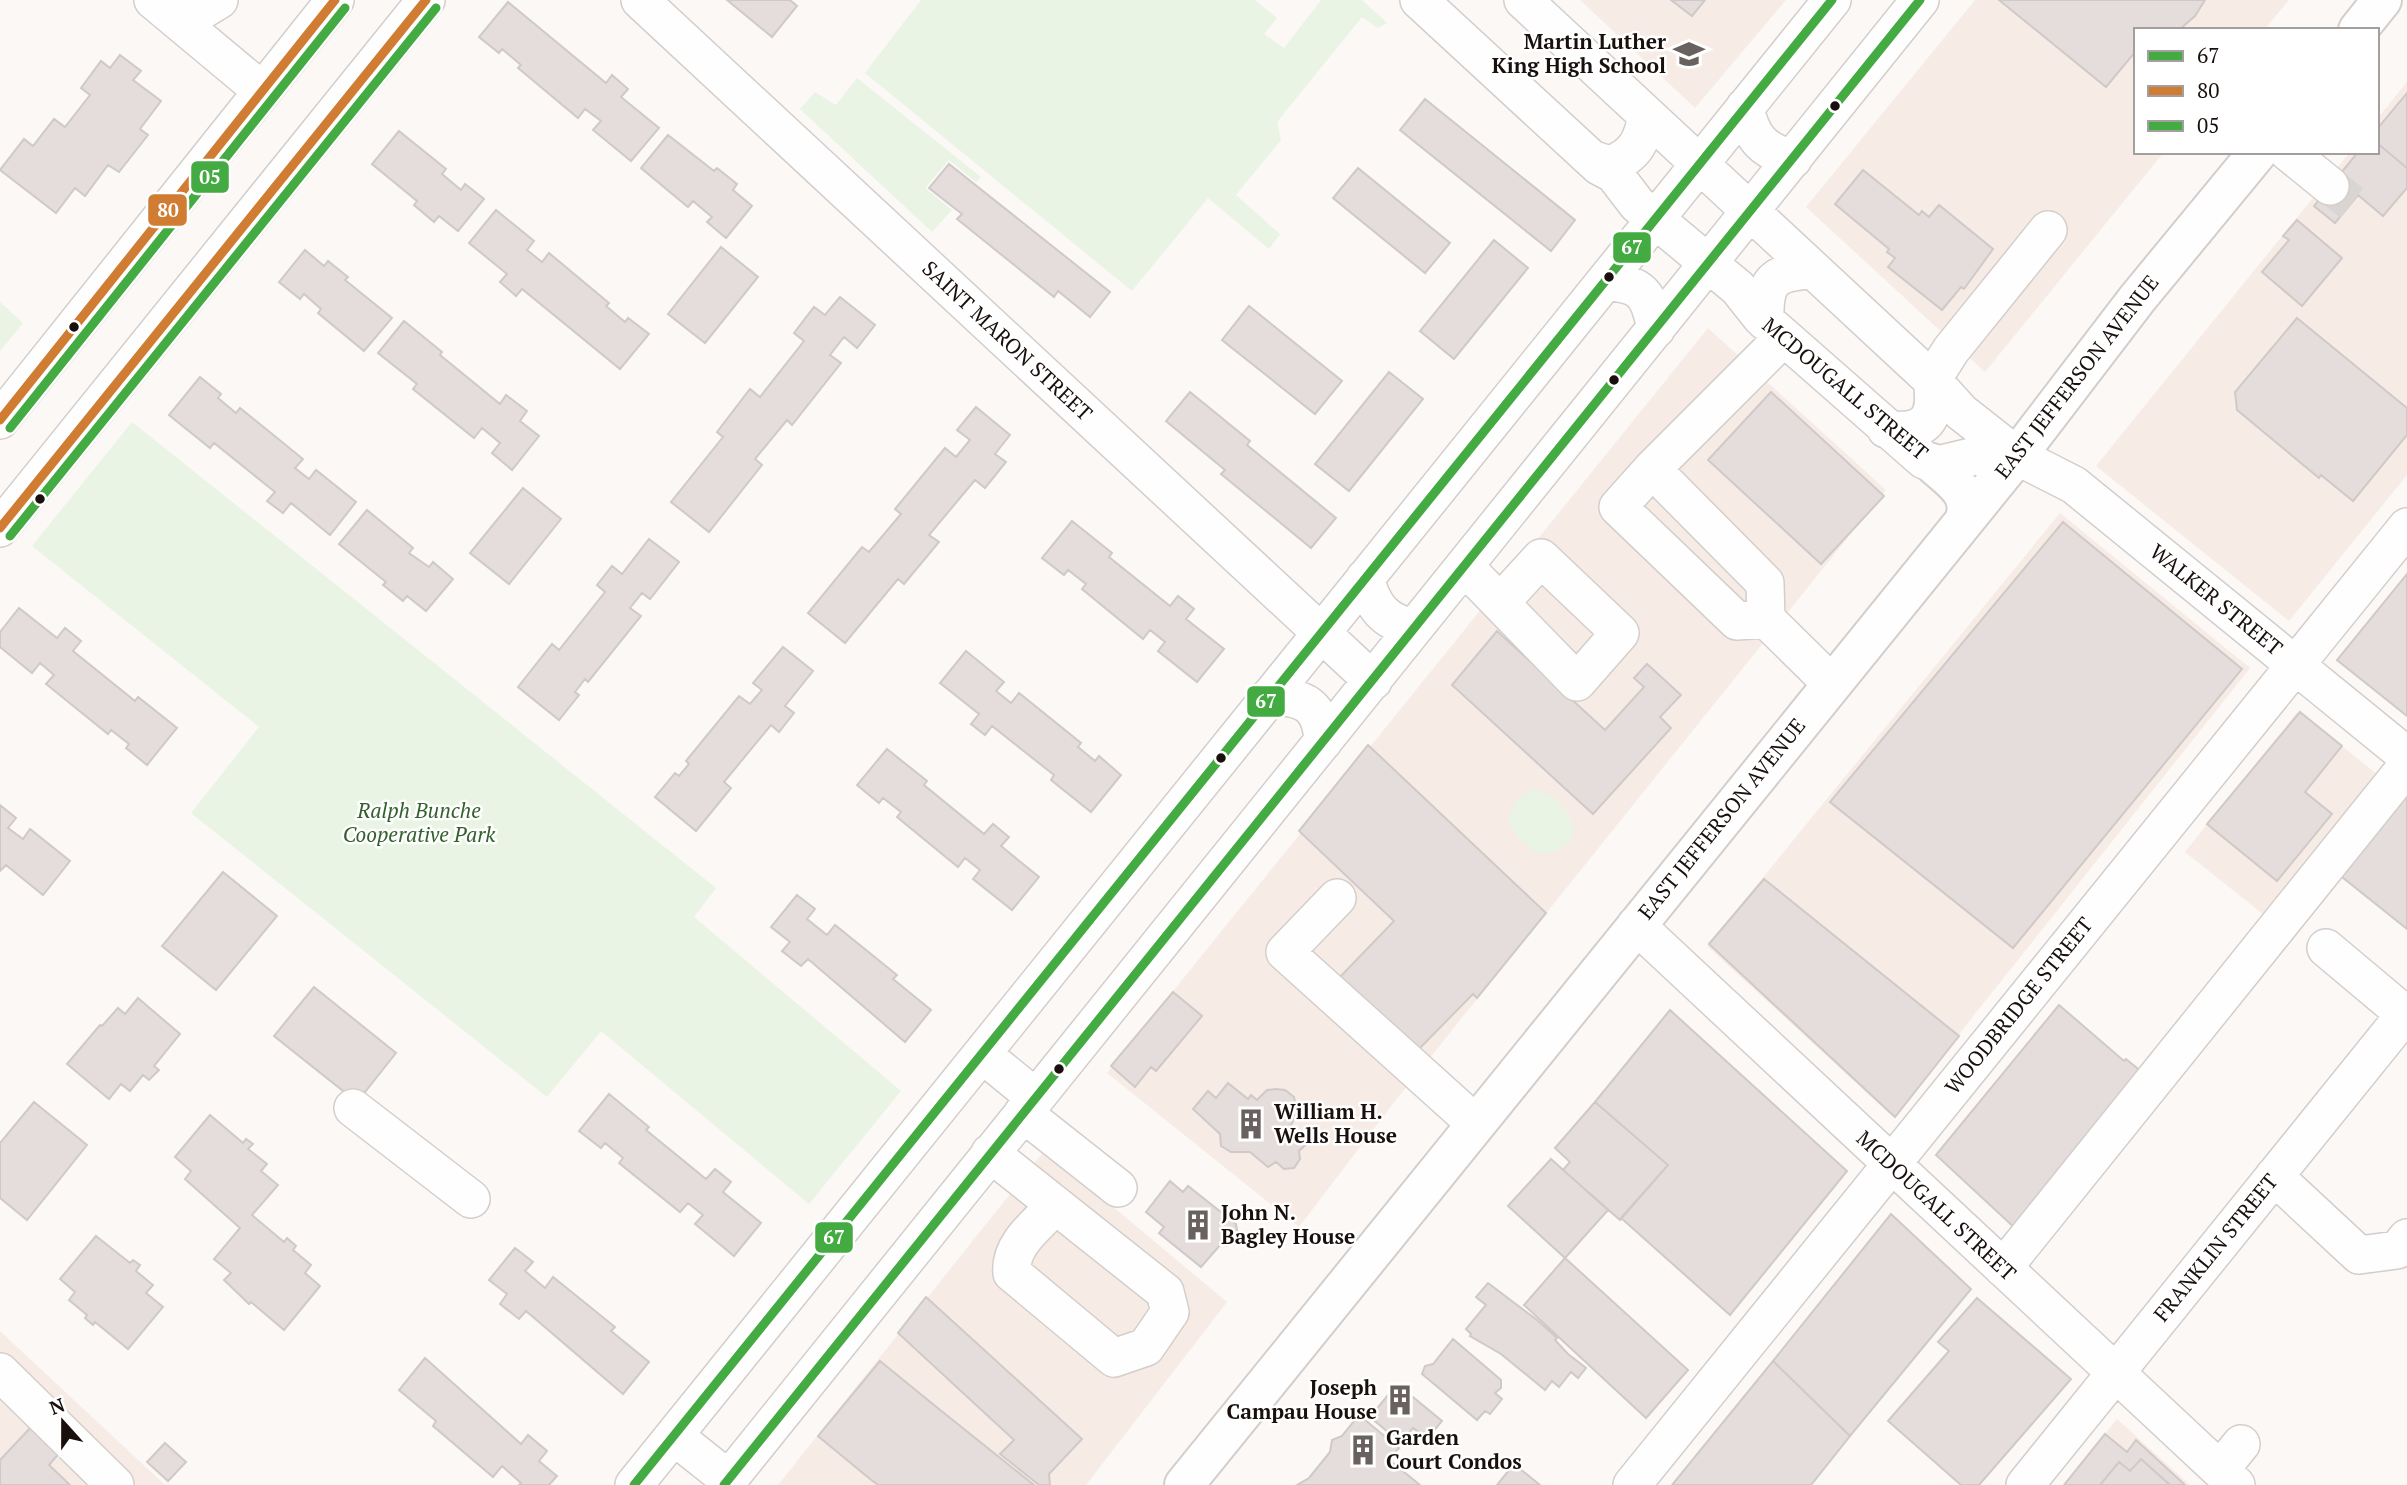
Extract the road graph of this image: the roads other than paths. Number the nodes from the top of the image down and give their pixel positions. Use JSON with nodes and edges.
{"nodes":[{"id":1,"x":153,"y":0,"type":"edge"},
{"id":2,"x":219,"y":0,"type":"edge"},
{"id":3,"x":426,"y":0,"type":"edge"},
{"id":4,"x":640,"y":0,"type":"edge"},
{"id":5,"x":1419,"y":0,"type":"edge"},
{"id":6,"x":1524,"y":0,"type":"edge"},
{"id":7,"x":1832,"y":0,"type":"edge"},
{"id":8,"x":1920,"y":0,"type":"edge"},
{"id":9,"x":2382,"y":0,"type":"edge"},
{"id":10,"x":317,"y":7,"type":"edge"},
{"id":11,"x":181,"y":23,"type":"junction"},
{"id":12,"x":2360,"y":28,"type":"edge"},
{"id":13,"x":261,"y":90,"type":"junction"},
{"id":14,"x":1745,"y":107,"type":"junction"},
{"id":15,"x":1647,"y":115,"type":"junction"},
{"id":16,"x":2256,"y":154,"type":"edge"},
{"id":17,"x":2290,"y":154,"type":"edge"},
{"id":18,"x":1793,"y":159,"type":"junction"},
{"id":19,"x":1594,"y":160,"type":"junction"},
{"id":20,"x":1699,"y":164,"type":"junction"},
{"id":21,"x":2330,"y":186,"type":"tunnel mouth"},
{"id":22,"x":1750,"y":211,"type":"junction"},
{"id":23,"x":1656,"y":219,"type":"junction"},
{"id":24,"x":2048,"y":230,"type":"dead end"},
{"id":25,"x":1710,"y":263,"type":"junction"},
{"id":26,"x":1813,"y":270,"type":"junction"},
{"id":27,"x":1605,"y":282,"type":"junction"},
{"id":28,"x":1774,"y":329,"type":"junction"},
{"id":29,"x":1656,"y":330,"type":"junction"},
{"id":30,"x":1932,"y":380,"type":"junction"},
{"id":31,"x":0,"y":420,"type":"edge"},
{"id":32,"x":1886,"y":429,"type":"junction"},
{"id":33,"x":2017,"y":456,"type":"junction"},
{"id":34,"x":1932,"y":463,"type":"junction"},
{"id":35,"x":1652,"y":469,"type":"junction"},
{"id":36,"x":1964,"y":521,"type":"junction"},
{"id":37,"x":2407,"y":527,"type":"edge"},
{"id":38,"x":0,"y":528,"type":"edge"},
{"id":39,"x":1464,"y":566,"type":"junction"},
{"id":40,"x":1365,"y":578,"type":"junction"},
{"id":41,"x":1500,"y":603,"type":"dead end"},
{"id":42,"x":1766,"y":619,"type":"junction"},
{"id":43,"x":1414,"y":628,"type":"junction"},
{"id":44,"x":1321,"y":633,"type":"junction"},
{"id":45,"x":2295,"y":665,"type":"junction"},
{"id":46,"x":1373,"y":681,"type":"junction"},
{"id":47,"x":1832,"y":684,"type":"junction"},
{"id":48,"x":1270,"y":696,"type":"junction"},
{"id":49,"x":1323,"y":742,"type":"junction"},
{"id":50,"x":2407,"y":756,"type":"edge"},
{"id":51,"x":2407,"y":766,"type":"edge"},
{"id":52,"x":1337,"y":898,"type":"dead end"},
{"id":53,"x":1636,"y":926,"type":"junction"},
{"id":54,"x":2326,"y":948,"type":"dead end"},
{"id":55,"x":2406,"y":1014,"type":"edge"},
{"id":56,"x":982,"y":1054,"type":"junction"},
{"id":57,"x":1029,"y":1105,"type":"junction"},
{"id":58,"x":353,"y":1108,"type":"dead end"},
{"id":59,"x":1476,"y":1124,"type":"junction"},
{"id":60,"x":984,"y":1161,"type":"junction"},
{"id":61,"x":1891,"y":1164,"type":"junction"},
{"id":62,"x":2274,"y":1176,"type":"junction"},
{"id":63,"x":1118,"y":1188,"type":"dead end"},
{"id":64,"x":471,"y":1199,"type":"dead end"},
{"id":65,"x":1047,"y":1214,"type":"dead end"},
{"id":66,"x":2407,"y":1238,"type":"edge"},
{"id":67,"x":2003,"y":1268,"type":"junction"},
{"id":68,"x":0,"y":1372,"type":"edge"},
{"id":69,"x":2115,"y":1373,"type":"junction"},
{"id":70,"x":674,"y":1436,"type":"junction"},
{"id":71,"x":2233,"y":1466,"type":"edge"},
{"id":72,"x":726,"y":1482,"type":"edge"},
{"id":73,"x":1188,"y":1484,"type":"edge"},
{"id":74,"x":115,"y":1485,"type":"edge"},
{"id":75,"x":634,"y":1485,"type":"edge"},
{"id":76,"x":1632,"y":1485,"type":"edge"},
{"id":77,"x":2025,"y":1485,"type":"edge"}],
"edges":[{"from":1,"to":11,"type":"street"},
{"from":2,"to":11,"type":"street"},
{"from":3,"to":38,"type":"street"},
{"from":4,"to":44,"type":"street","name":"SAINT MARON STREET"},
{"from":5,"to":19,"type":"street","name":"MCDOUGALL STREET"},
{"from":6,"to":15,"type":"street"},
{"from":7,"to":14,"type":"street"},
{"from":8,"to":18,"type":"street"},
{"from":9,"to":12,"type":"main road"},
{"from":10,"to":13,"type":"street"},
{"from":11,"to":13,"type":"street"},
{"from":13,"to":31,"type":"street"},
{"from":14,"to":18,"type":"street"},
{"from":14,"to":20,"type":"street"},
{"from":15,"to":19,"type":"street"},
{"from":15,"to":20,"type":"street"},
{"from":16,"to":33,"type":"main road","name":"EAST JEFFERSON AVENUE"},
{"from":17,"to":21,"type":"street"},
{"from":18,"to":22,"type":"street"},
{"from":19,"to":23,"type":"street","name":"MCDOUGALL STREET"},
{"from":20,"to":22,"type":"street"},
{"from":20,"to":23,"type":"street"},
{"from":22,"to":25,"type":"street"},
{"from":22,"to":26,"type":"street"},
{"from":23,"to":25,"type":"street","name":"MCDOUGALL STREET"},
{"from":23,"to":27,"type":"street"},
{"from":24,"to":30,"type":"street"},
{"from":25,"to":28,"type":"street","name":"MCDOUGALL STREET"},
{"from":25,"to":29,"type":"street"},
{"from":26,"to":28,"type":"street"},
{"from":26,"to":30,"type":"street"},
{"from":27,"to":29,"type":"street"},
{"from":27,"to":40,"type":"street"},
{"from":28,"to":32,"type":"street","name":"MCDOUGALL STREET"},
{"from":28,"to":35,"type":"street"},
{"from":29,"to":39,"type":"street"},
{"from":30,"to":32,"type":"street"},
{"from":30,"to":33,"type":"street"},
{"from":32,"to":34,"type":"street","name":"MCDOUGALL STREET"},
{"from":33,"to":34,"type":"street","name":"MCDOUGALL STREET"},
{"from":33,"to":36,"type":"main road","name":"EAST JEFFERSON AVENUE"},
{"from":33,"to":45,"type":"street","name":"WALKER STREET"},
{"from":34,"to":36,"type":"main road"},
{"from":35,"to":42,"type":"street"},
{"from":35,"to":42,"type":"street"},
{"from":36,"to":47,"type":"main road","name":"EAST JEFFERSON AVENUE"},
{"from":37,"to":45,"type":"street","name":"WOODBRIDGE STREET"},
{"from":39,"to":41,"type":"street"},
{"from":39,"to":43,"type":"street"},
{"from":40,"to":43,"type":"street"},
{"from":40,"to":44,"type":"street"},
{"from":42,"to":47,"type":"street"},
{"from":43,"to":46,"type":"street"},
{"from":44,"to":46,"type":"street","name":"SAINT MARON STREET"},
{"from":44,"to":48,"type":"street"},
{"from":45,"to":50,"type":"street","name":"WALKER STREET"},
{"from":45,"to":61,"type":"street","name":"WOODBRIDGE STREET"},
{"from":46,"to":49,"type":"street"},
{"from":47,"to":53,"type":"main road","name":"EAST JEFFERSON AVENUE"},
{"from":48,"to":49,"type":"street"},
{"from":48,"to":56,"type":"street"},
{"from":49,"to":57,"type":"street"},
{"from":51,"to":67,"type":"street"},
{"from":52,"to":59,"type":"street"},
{"from":53,"to":59,"type":"main road","name":"EAST JEFFERSON AVENUE"},
{"from":53,"to":61,"type":"street","name":"MCDOUGALL STREET"},
{"from":54,"to":55,"type":"street"},
{"from":55,"to":62,"type":"street","name":"FRANKLIN STREET"},
{"from":56,"to":57,"type":"street"},
{"from":56,"to":70,"type":"street"},
{"from":57,"to":60,"type":"street"},
{"from":57,"to":63,"type":"street"},
{"from":58,"to":64,"type":"street"},
{"from":59,"to":73,"type":"main road","name":"EAST JEFFERSON AVENUE"},
{"from":60,"to":65,"type":"street"},
{"from":60,"to":72,"type":"street"},
{"from":61,"to":67,"type":"street","name":"MCDOUGALL STREET"},
{"from":61,"to":76,"type":"street","name":"WOODBRIDGE STREET"},
{"from":62,"to":66,"type":"street"},
{"from":62,"to":69,"type":"street","name":"FRANKLIN STREET"},
{"from":67,"to":69,"type":"street","name":"MCDOUGALL STREET"},
{"from":68,"to":74,"type":"street"},
{"from":69,"to":71,"type":"street","name":"MCDOUGALL STREET"},
{"from":69,"to":77,"type":"street","name":"FRANKLIN STREET"},
{"from":70,"to":72,"type":"street"},
{"from":70,"to":75,"type":"street"}]}
